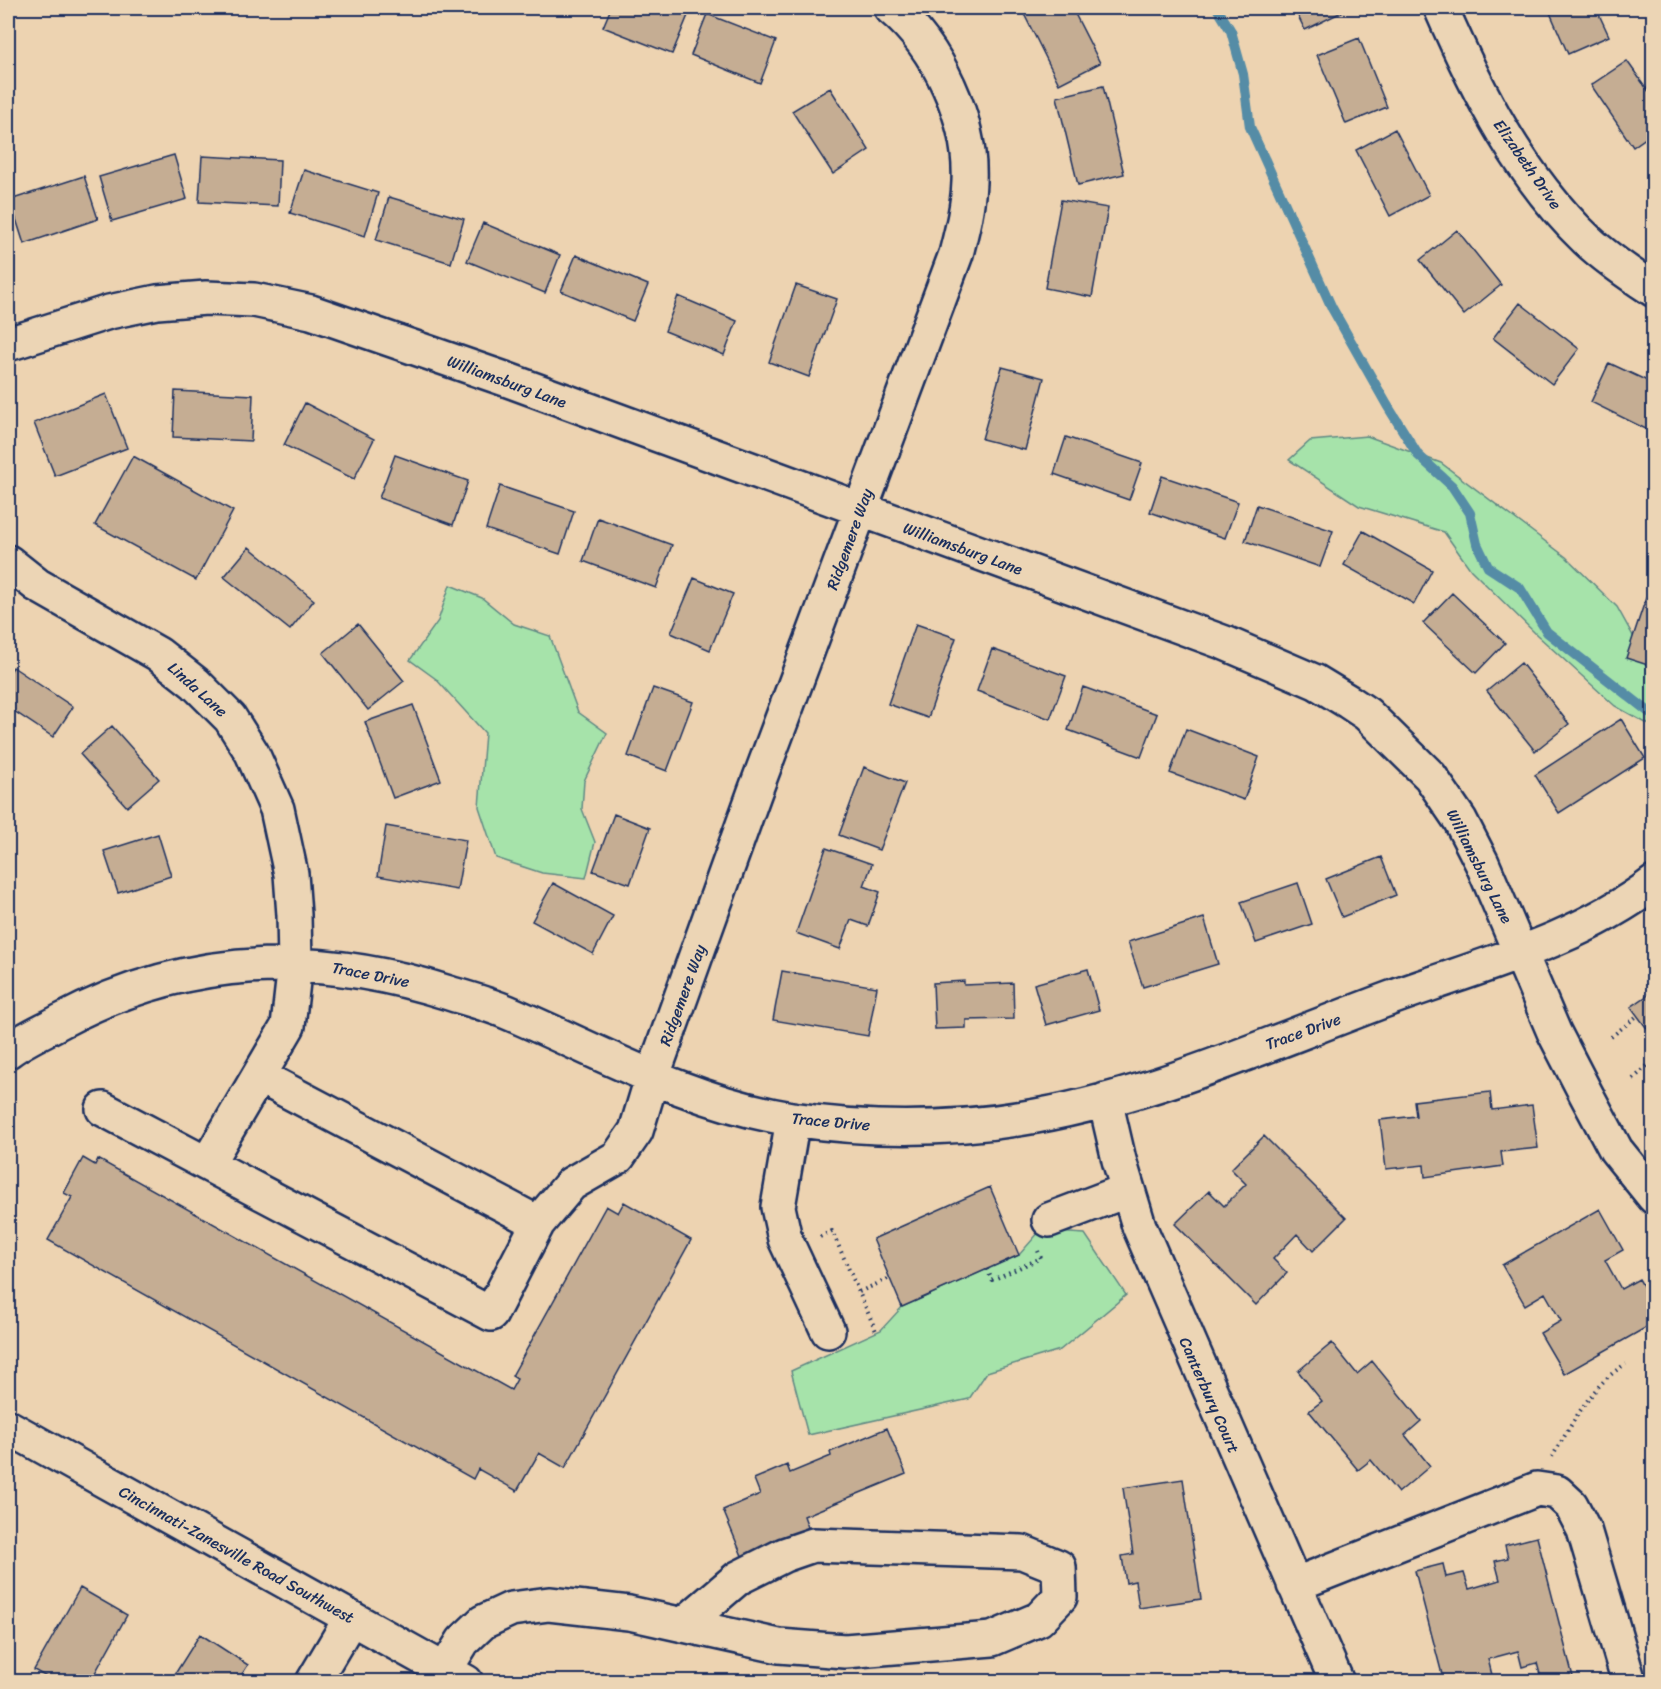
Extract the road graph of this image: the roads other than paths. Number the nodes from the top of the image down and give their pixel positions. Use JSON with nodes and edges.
{"nodes":[{"id":1,"x":891,"y":8,"type":"edge"},
{"id":2,"x":1441,"y":8,"type":"edge"},
{"id":3,"x":1653,"y":290,"type":"edge"},
{"id":4,"x":8,"y":344,"type":"edge"},
{"id":5,"x":859,"y":510,"type":"junction"},
{"id":6,"x":8,"y":562,"type":"edge"},
{"id":7,"x":1653,"y":883,"type":"edge"},
{"id":8,"x":1521,"y":953,"type":"junction"},
{"id":9,"x":295,"y":964,"type":"junction"},
{"id":10,"x":8,"y":1051,"type":"edge"},
{"id":11,"x":259,"y":1076,"type":"junction"},
{"id":12,"x":652,"y":1078,"type":"junction"},
{"id":13,"x":1105,"y":1100,"type":"junction"},
{"id":14,"x":103,"y":1109,"type":"dead end"},
{"id":15,"x":793,"y":1119,"type":"junction"},
{"id":16,"x":207,"y":1164,"type":"junction"},
{"id":17,"x":1128,"y":1190,"type":"junction"},
{"id":18,"x":1653,"y":1197,"type":"edge"},
{"id":19,"x":1049,"y":1220,"type":"road end"},
{"id":20,"x":538,"y":1223,"type":"junction"},
{"id":21,"x":828,"y":1331,"type":"dead end"},
{"id":22,"x":8,"y":1427,"type":"edge"},
{"id":23,"x":1294,"y":1585,"type":"junction"},
{"id":24,"x":351,"y":1618,"type":"junction"},
{"id":25,"x":683,"y":1625,"type":"junction"},
{"id":26,"x":455,"y":1676,"type":"edge"},
{"id":27,"x":322,"y":1678,"type":"edge"},
{"id":28,"x":1337,"y":1682,"type":"edge"},
{"id":29,"x":1629,"y":1682,"type":"edge"}],
"edges":[{"from":1,"to":5,"type":"street","name":"Ridgemere Way"},
{"from":2,"to":3,"type":"street","name":"Elizabeth Drive"},
{"from":4,"to":5,"type":"street","name":"Williamsburg Lane"},
{"from":5,"to":8,"type":"street","name":"Williamsburg Lane"},
{"from":5,"to":12,"type":"street","name":"Ridgemere Way"},
{"from":6,"to":9,"type":"street","name":"Linda Lane"},
{"from":7,"to":8,"type":"street","name":"Trace Drive"},
{"from":8,"to":13,"type":"street","name":"Trace Drive"},
{"from":8,"to":18,"type":"street","name":"Williamsburg Lane"},
{"from":9,"to":10,"type":"street","name":"Trace Drive"},
{"from":9,"to":11,"type":"street","name":"Linda Lane"},
{"from":9,"to":12,"type":"street","name":"Trace Drive"},
{"from":11,"to":16,"type":"street","name":"Linda Lane"},
{"from":11,"to":20,"type":"street"},
{"from":12,"to":15,"type":"street","name":"Trace Drive"},
{"from":12,"to":20,"type":"street","name":"Ridgemere Way"},
{"from":13,"to":15,"type":"street","name":"Trace Drive"},
{"from":13,"to":17,"type":"street","name":"Canterbury Court"},
{"from":14,"to":16,"type":"street"},
{"from":15,"to":21,"type":"street"},
{"from":16,"to":20,"type":"street","name":"Ridgemere Way"},
{"from":17,"to":19,"type":"street"},
{"from":17,"to":23,"type":"street","name":"Canterbury Court"},
{"from":22,"to":24,"type":"street","name":"Cincinnati-Zanesville Road Southwest"},
{"from":23,"to":28,"type":"street","name":"Canterbury Court"},
{"from":23,"to":29,"type":"street"},
{"from":24,"to":26,"type":"street","name":"Cincinnati-Zanesville Road Southwest"},
{"from":24,"to":27,"type":"street"},
{"from":25,"to":25,"type":"street"},
{"from":25,"to":26,"type":"street"}]}
